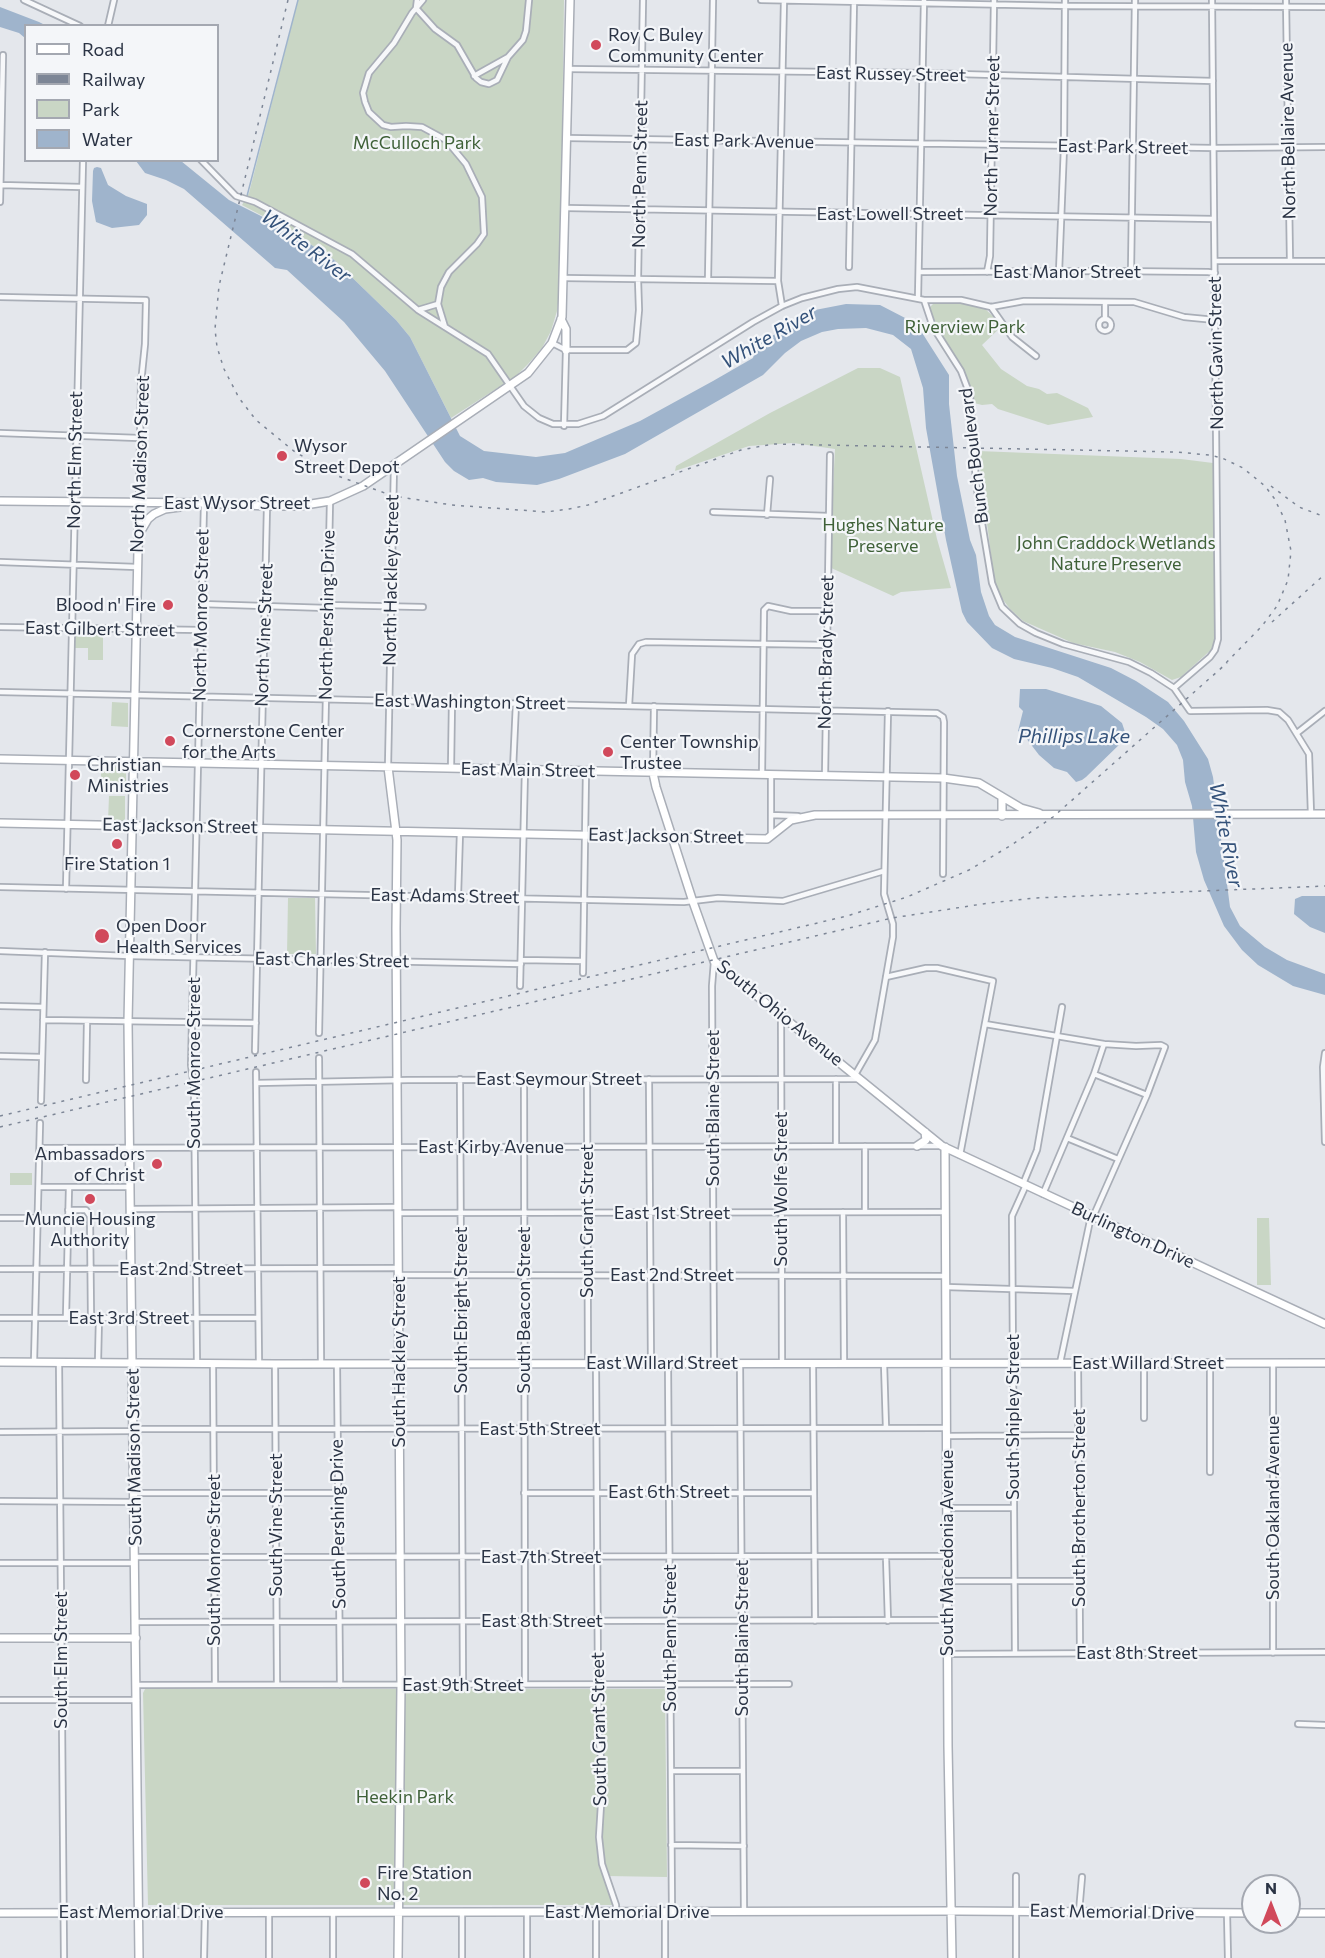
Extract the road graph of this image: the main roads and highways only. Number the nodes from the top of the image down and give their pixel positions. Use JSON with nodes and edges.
{"nodes":[{"id":1,"x":570,"y":0,"type":"edge"},
{"id":2,"x":561,"y":319,"type":"junction"},
{"id":3,"x":566,"y":350,"type":"road end"},
{"id":4,"x":0,"y":501,"type":"edge"},
{"id":5,"x":139,"y":503,"type":"junction"},
{"id":6,"x":194,"y":503,"type":"junction"},
{"id":7,"x":138,"y":536,"type":"junction"},
{"id":8,"x":0,"y":759,"type":"edge"},
{"id":9,"x":134,"y":761,"type":"junction"},
{"id":10,"x":388,"y":767,"type":"junction"},
{"id":11,"x":653,"y":772,"type":"junction"},
{"id":12,"x":1002,"y":797,"type":"junction"},
{"id":13,"x":1325,"y":814,"type":"edge"},
{"id":14,"x":1047,"y":815,"type":"junction"},
{"id":15,"x":1002,"y":816,"type":"junction"},
{"id":16,"x":0,"y":823,"type":"edge"},
{"id":17,"x":132,"y":826,"type":"junction"},
{"id":18,"x":396,"y":831,"type":"junction"},
{"id":19,"x":672,"y":836,"type":"junction"},
{"id":20,"x":925,"y":1132,"type":"junction"},
{"id":21,"x":917,"y":1146,"type":"road end"},
{"id":22,"x":944,"y":1146,"type":"junction"},
{"id":23,"x":1325,"y":1324,"type":"edge"},
{"id":24,"x":0,"y":1362,"type":"edge"},
{"id":25,"x":132,"y":1362,"type":"junction"},
{"id":26,"x":946,"y":1363,"type":"junction"},
{"id":27,"x":1325,"y":1363,"type":"edge"},
{"id":28,"x":399,"y":1364,"type":"junction"},
{"id":29,"x":0,"y":1638,"type":"edge"},
{"id":30,"x":136,"y":1638,"type":"junction"},
{"id":31,"x":950,"y":1911,"type":"junction"},
{"id":32,"x":0,"y":1912,"type":"edge"},
{"id":33,"x":140,"y":1912,"type":"junction"},
{"id":34,"x":398,"y":1912,"type":"junction"},
{"id":35,"x":1241,"y":1913,"type":"edge"},
{"id":36,"x":1301,"y":1913,"type":"edge"},
{"id":37,"x":1325,"y":1913,"type":"edge"},
{"id":38,"x":139,"y":1958,"type":"edge"},
{"id":39,"x":398,"y":1958,"type":"edge"},
{"id":40,"x":952,"y":1958,"type":"edge"}],
"edges":[{"from":1,"to":2,"type":"main road"},
{"from":2,"to":3,"type":"main road"},
{"from":2,"to":6,"type":"main road","name":"East Wysor Street"},
{"from":4,"to":5,"type":"main road","name":"East Wysor Street"},
{"from":5,"to":6,"type":"main road","name":"East Wysor Street"},
{"from":5,"to":7,"type":"main road","name":"North Madison Street"},
{"from":6,"to":7,"type":"main road"},
{"from":7,"to":9,"type":"main road","name":"North Madison Street"},
{"from":8,"to":9,"type":"main road","name":"East Main Street"},
{"from":9,"to":10,"type":"main road","name":"East Main Street"},
{"from":9,"to":17,"type":"main road","name":"South Madison Street"},
{"from":10,"to":11,"type":"main road","name":"East Main Street"},
{"from":10,"to":18,"type":"main road","name":"South Hackley Street"},
{"from":11,"to":12,"type":"main road","name":"East Main Street"},
{"from":11,"to":19,"type":"main road","name":"South Ohio Avenue"},
{"from":12,"to":14,"type":"main road","name":"East Main Street"},
{"from":12,"to":15,"type":"main road"},
{"from":13,"to":14,"type":"main road"},
{"from":14,"to":15,"type":"main road"},
{"from":15,"to":19,"type":"main road","name":"East Jackson Street"},
{"from":16,"to":17,"type":"main road","name":"East Jackson Street"},
{"from":17,"to":18,"type":"main road","name":"East Jackson Street"},
{"from":17,"to":25,"type":"main road","name":"South Madison Street"},
{"from":18,"to":19,"type":"main road","name":"East Jackson Street"},
{"from":18,"to":28,"type":"main road","name":"South Hackley Street"},
{"from":19,"to":20,"type":"main road","name":"South Ohio Avenue"},
{"from":20,"to":21,"type":"main road"},
{"from":20,"to":22,"type":"main road","name":"South Ohio Avenue"},
{"from":22,"to":23,"type":"main road","name":"Burlington Drive"},
{"from":22,"to":26,"type":"main road","name":"South Macedonia Avenue"},
{"from":24,"to":25,"type":"main road","name":"East Willard Street"},
{"from":25,"to":28,"type":"main road","name":"East Willard Street"},
{"from":25,"to":30,"type":"main road","name":"South Madison Street"},
{"from":26,"to":27,"type":"main road","name":"East Willard Street"},
{"from":26,"to":28,"type":"main road","name":"East Willard Street"},
{"from":26,"to":31,"type":"main road","name":"South Macedonia Avenue"},
{"from":28,"to":34,"type":"main road","name":"South Hackley Street"},
{"from":29,"to":30,"type":"main road"},
{"from":30,"to":33,"type":"main road","name":"South Madison Street"},
{"from":31,"to":34,"type":"main road","name":"East Memorial Drive"},
{"from":31,"to":35,"type":"main road","name":"East Memorial Drive"},
{"from":31,"to":40,"type":"main road","name":"South Macedonia Avenue"},
{"from":32,"to":33,"type":"main road","name":"East Memorial Drive"},
{"from":33,"to":34,"type":"main road","name":"East Memorial Drive"},
{"from":33,"to":38,"type":"main road","name":"South Madison Street"},
{"from":34,"to":39,"type":"main road","name":"South Hackley Street"},
{"from":36,"to":37,"type":"main road"}]}
